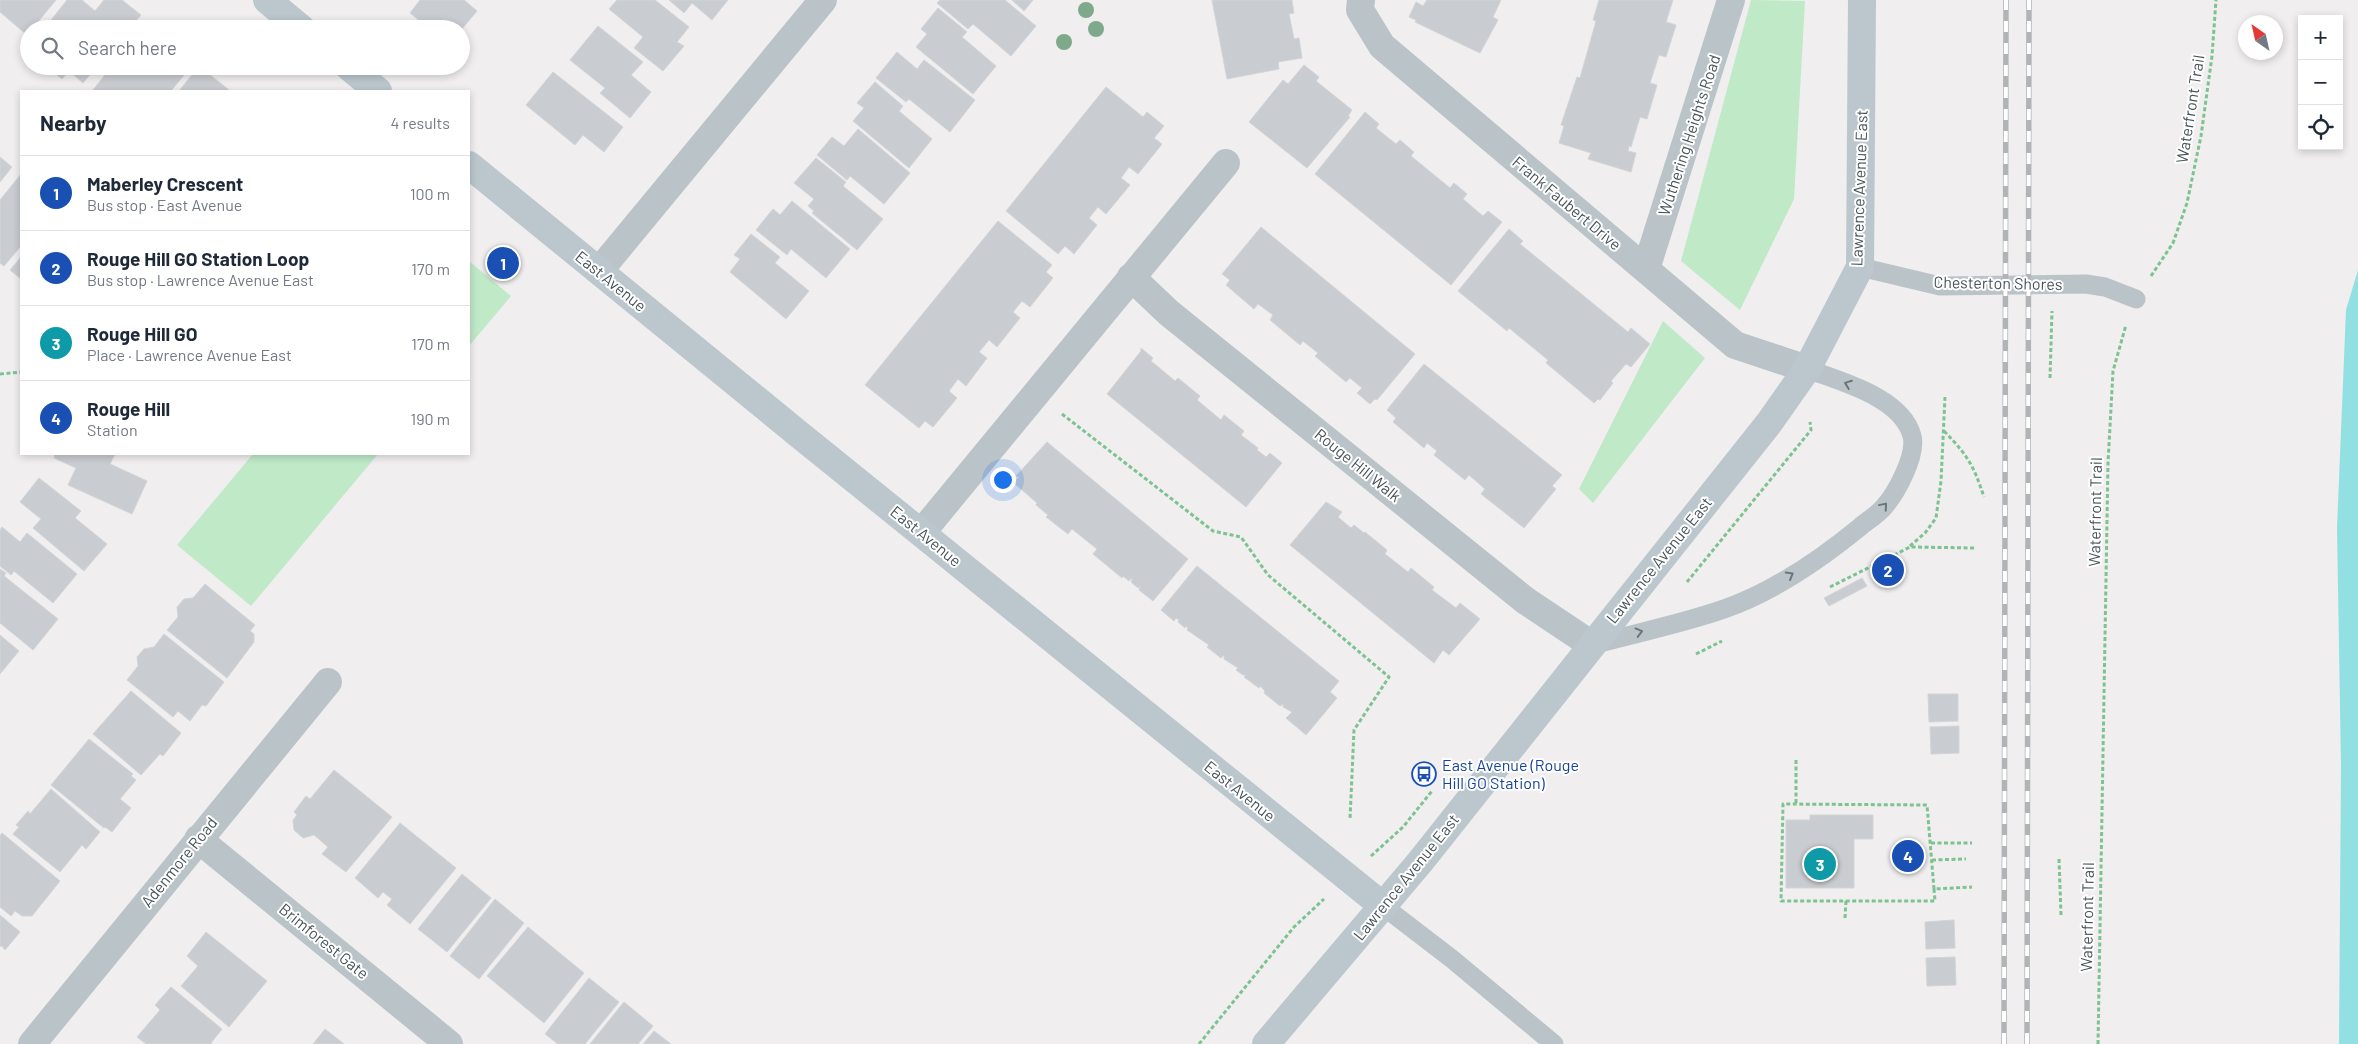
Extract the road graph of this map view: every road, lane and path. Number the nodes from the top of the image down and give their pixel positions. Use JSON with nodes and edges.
{"nodes":[{"id":1,"x":266,"y":0,"type":"edge"},
{"id":2,"x":823,"y":0,"type":"edge"},
{"id":3,"x":1361,"y":0,"type":"edge"},
{"id":4,"x":1731,"y":0,"type":"edge"},
{"id":5,"x":1862,"y":0,"type":"edge"},
{"id":6,"x":2216,"y":0,"type":"edge"},
{"id":7,"x":291,"y":20,"type":"edge"},
{"id":8,"x":359,"y":75,"type":"edge"},
{"id":9,"x":377,"y":90,"type":"edge"},
{"id":10,"x":1226,"y":163,"type":"dead end"},
{"id":11,"x":470,"y":166,"type":"edge"},
{"id":12,"x":1860,"y":267,"type":"junction"},
{"id":13,"x":1646,"y":269,"type":"junction"},
{"id":14,"x":599,"y":272,"type":"junction"},
{"id":15,"x":1131,"y":277,"type":"junction"},
{"id":16,"x":2136,"y":299,"type":"junction"},
{"id":17,"x":2053,"y":302,"type":"dead end"},
{"id":18,"x":1807,"y":368,"type":"junction"},
{"id":19,"x":20,"y":372,"type":"edge"},
{"id":20,"x":0,"y":374,"type":"edge"},
{"id":21,"x":2050,"y":378,"type":"dead end"},
{"id":22,"x":1035,"y":394,"type":"junction"},
{"id":23,"x":1945,"y":398,"type":"dead end"},
{"id":24,"x":1944,"y":431,"type":"junction"},
{"id":25,"x":1984,"y":497,"type":"dead end"},
{"id":26,"x":922,"y":532,"type":"junction"},
{"id":27,"x":1910,"y":547,"type":"dead end"},
{"id":28,"x":1940,"y":548,"type":"dead end"},
{"id":29,"x":1975,"y":548,"type":"dead end"},
{"id":30,"x":1592,"y":645,"type":"junction"},
{"id":31,"x":328,"y":682,"type":"dead end"},
{"id":32,"x":1796,"y":760,"type":"dead end"},
{"id":33,"x":1796,"y":805,"type":"junction"},
{"id":34,"x":1350,"y":819,"type":"dead end"},
{"id":35,"x":198,"y":839,"type":"junction"},
{"id":36,"x":1931,"y":843,"type":"junction"},
{"id":37,"x":1972,"y":843,"type":"dead end"},
{"id":38,"x":1966,"y":859,"type":"dead end"},
{"id":39,"x":2059,"y":859,"type":"dead end"},
{"id":40,"x":1932,"y":860,"type":"junction"},
{"id":41,"x":1934,"y":888,"type":"junction"},
{"id":42,"x":1972,"y":888,"type":"dead end"},
{"id":43,"x":1846,"y":901,"type":"junction"},
{"id":44,"x":1383,"y":906,"type":"junction"},
{"id":45,"x":2061,"y":915,"type":"dead end"},
{"id":46,"x":1845,"y":918,"type":"dead end"},
{"id":47,"x":1294,"y":927,"type":"dead end"},
{"id":48,"x":32,"y":1044,"type":"edge"},
{"id":49,"x":450,"y":1044,"type":"edge"},
{"id":50,"x":1199,"y":1044,"type":"edge"},
{"id":51,"x":1266,"y":1044,"type":"edge"},
{"id":52,"x":1554,"y":1044,"type":"edge"},
{"id":53,"x":2098,"y":1044,"type":"edge"}],
"edges":[{"from":1,"to":7,"type":"street"},
{"from":2,"to":14,"type":"street"},
{"from":3,"to":13,"type":"street","name":"Frank Faubert Drive"},
{"from":4,"to":13,"type":"street","name":"Wuthering Heights Road"},
{"from":5,"to":12,"type":"street","name":"Lawrence Avenue East"},
{"from":6,"to":16,"type":"path","name":"Waterfront Trail"},
{"from":8,"to":9,"type":"street"},
{"from":10,"to":15,"type":"street"},
{"from":11,"to":14,"type":"street","name":"East Avenue"},
{"from":12,"to":16,"type":"lane","name":"Chesterton Shores"},
{"from":12,"to":18,"type":"street","name":"Lawrence Avenue East"},
{"from":13,"to":18,"type":"street","name":"Frank Faubert Drive"},
{"from":14,"to":26,"type":"street","name":"East Avenue"},
{"from":15,"to":22,"type":"street"},
{"from":15,"to":30,"type":"street","name":"Rouge Hill Walk"},
{"from":16,"to":53,"type":"path","name":"Waterfront Trail"},
{"from":17,"to":21,"type":"path"},
{"from":18,"to":30,"type":"street","name":"Lawrence Avenue East"},
{"from":30,"to":18,"type":"lane","one_way":true},
{"from":19,"to":20,"type":"path"},
{"from":22,"to":26,"type":"street"},
{"from":22,"to":34,"type":"path"},
{"from":23,"to":24,"type":"path"},
{"from":24,"to":25,"type":"path"},
{"from":24,"to":27,"type":"path"},
{"from":26,"to":44,"type":"street","name":"East Avenue"},
{"from":28,"to":29,"type":"path"},
{"from":30,"to":44,"type":"street","name":"Lawrence Avenue East"},
{"from":31,"to":35,"type":"street","name":"Adenmore Road"},
{"from":32,"to":33,"type":"path"},
{"from":33,"to":36,"type":"path"},
{"from":33,"to":43,"type":"path"},
{"from":35,"to":48,"type":"street","name":"Adenmore Road"},
{"from":35,"to":49,"type":"street","name":"Brimforest Gate"},
{"from":36,"to":37,"type":"path"},
{"from":36,"to":40,"type":"path"},
{"from":38,"to":40,"type":"path"},
{"from":39,"to":45,"type":"path"},
{"from":40,"to":41,"type":"path"},
{"from":41,"to":42,"type":"path"},
{"from":41,"to":43,"type":"path"},
{"from":43,"to":46,"type":"path"},
{"from":44,"to":51,"type":"street","name":"Lawrence Avenue East"},
{"from":44,"to":52,"type":"lane"},
{"from":47,"to":50,"type":"path"}]}
